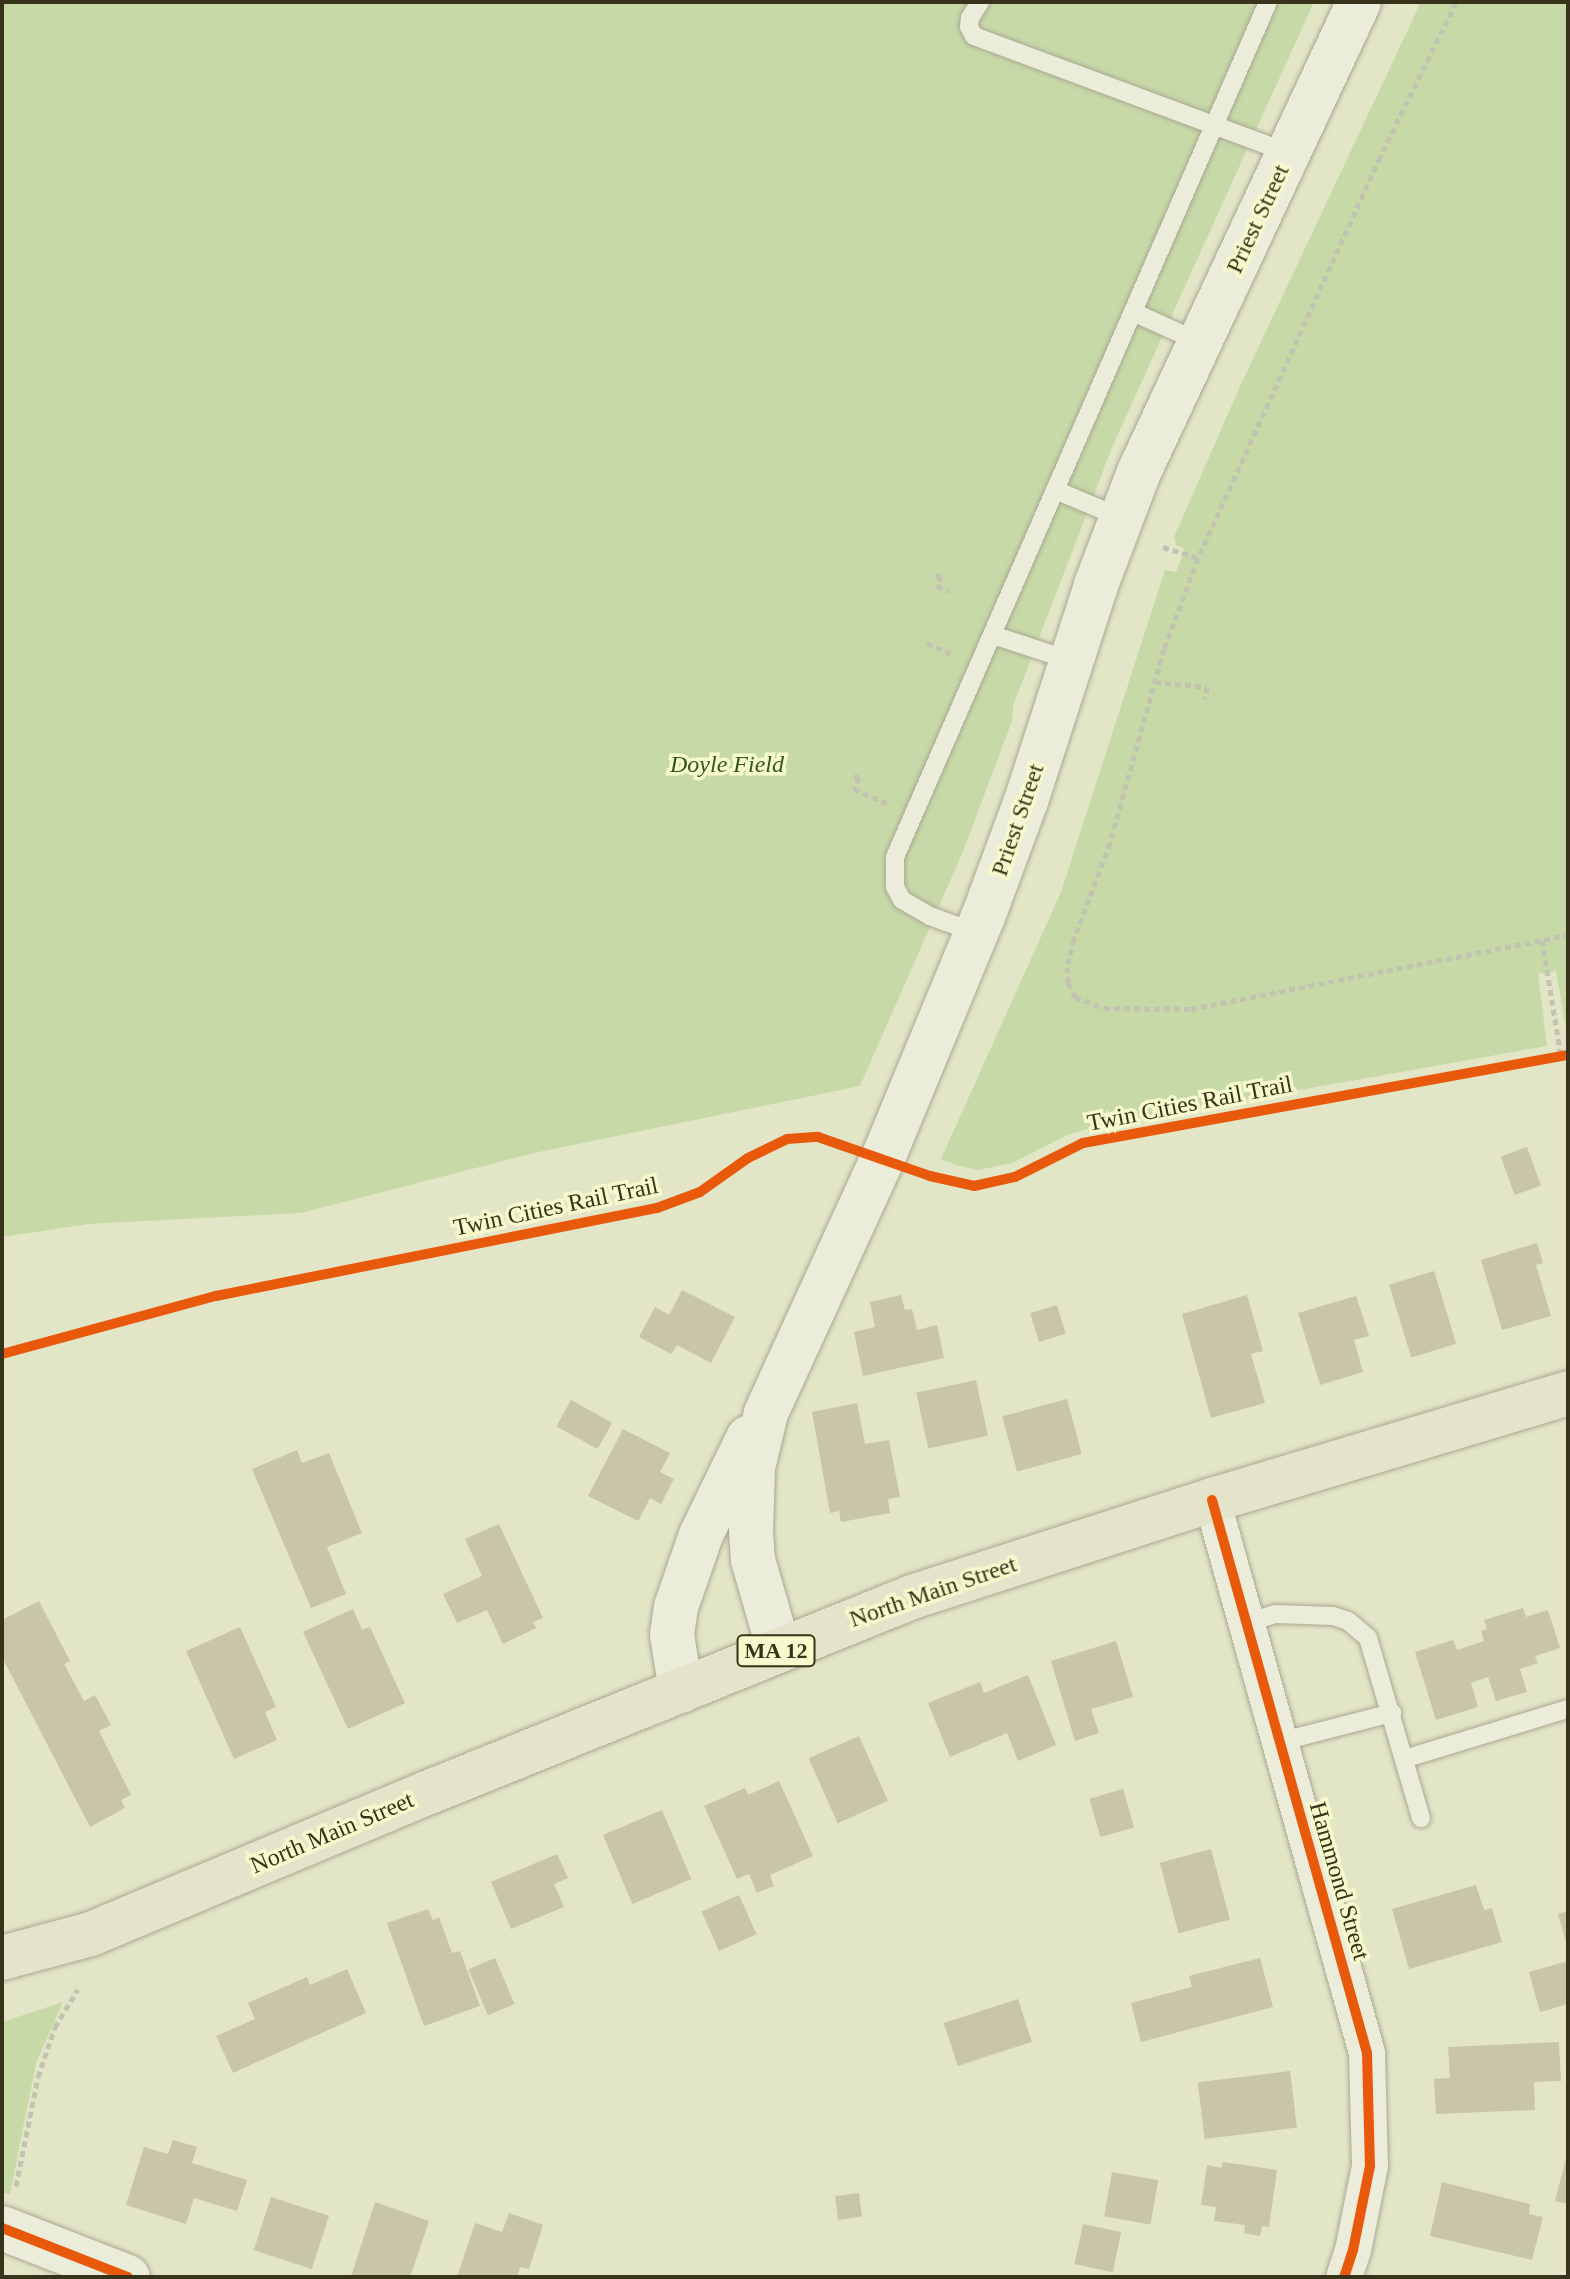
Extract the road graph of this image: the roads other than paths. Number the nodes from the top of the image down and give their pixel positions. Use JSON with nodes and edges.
{"nodes":[{"id":1,"x":980,"y":2,"type":"edge"},
{"id":2,"x":1268,"y":2,"type":"edge"},
{"id":3,"x":1359,"y":2,"type":"edge"},
{"id":4,"x":1214,"y":125,"type":"junction"},
{"id":5,"x":1289,"y":153,"type":"junction"},
{"id":6,"x":1133,"y":312,"type":"junction"},
{"id":7,"x":1200,"y":342,"type":"junction"},
{"id":8,"x":1055,"y":490,"type":"junction"},
{"id":9,"x":1122,"y":518,"type":"junction"},
{"id":10,"x":993,"y":635,"type":"junction"},
{"id":11,"x":1072,"y":661,"type":"junction"},
{"id":12,"x":976,"y":933,"type":"junction"},
{"id":13,"x":1568,"y":1393,"type":"edge"},
{"id":14,"x":766,"y":1413,"type":"junction"},
{"id":15,"x":1212,"y":1500,"type":"junction"},
{"id":16,"x":1246,"y":1623,"type":"junction"},
{"id":17,"x":779,"y":1650,"type":"junction"},
{"id":18,"x":681,"y":1691,"type":"junction"},
{"id":19,"x":1568,"y":1709,"type":"edge"},
{"id":20,"x":1392,"y":1713,"type":"junction"},
{"id":21,"x":1279,"y":1742,"type":"junction"},
{"id":22,"x":1404,"y":1759,"type":"junction"},
{"id":23,"x":1421,"y":1818,"type":"dead end"},
{"id":24,"x":2,"y":1958,"type":"edge"},
{"id":25,"x":8,"y":2212,"type":"edge"},
{"id":26,"x":115,"y":2272,"type":"edge"},
{"id":27,"x":35,"y":2277,"type":"edge"},
{"id":28,"x":1344,"y":2277,"type":"edge"}],
"edges":[{"from":1,"to":4,"type":"lane"},
{"from":2,"to":4,"type":"lane"},
{"from":3,"to":5,"type":"main road","name":"Priest Street"},
{"from":4,"to":5,"type":"lane"},
{"from":4,"to":6,"type":"lane"},
{"from":5,"to":7,"type":"main road","name":"Priest Street"},
{"from":6,"to":7,"type":"lane"},
{"from":6,"to":8,"type":"lane"},
{"from":7,"to":9,"type":"main road","name":"Priest Street"},
{"from":8,"to":9,"type":"lane"},
{"from":8,"to":10,"type":"lane"},
{"from":9,"to":11,"type":"main road","name":"Priest Street"},
{"from":10,"to":11,"type":"lane"},
{"from":10,"to":12,"type":"lane"},
{"from":11,"to":12,"type":"main road","name":"Priest Street"},
{"from":12,"to":14,"type":"main road","name":"Priest Street"},
{"from":13,"to":15,"type":"main road","name":"North Main Street","number":"MA 12"},
{"from":14,"to":17,"type":"main road","name":"Priest Street"},
{"from":14,"to":18,"type":"main road"},
{"from":15,"to":16,"type":"street","name":"Hammond Street"},
{"from":15,"to":17,"type":"main road","name":"North Main Street","number":"MA 12"},
{"from":16,"to":20,"type":"lane"},
{"from":16,"to":21,"type":"street","name":"Hammond Street"},
{"from":17,"to":18,"type":"main road","name":"North Main Street","number":"MA 12"},
{"from":18,"to":24,"type":"main road","name":"North Main Street","number":"MA 12"},
{"from":19,"to":22,"type":"lane"},
{"from":20,"to":21,"type":"lane"},
{"from":20,"to":22,"type":"lane"},
{"from":21,"to":28,"type":"street","name":"Hammond Street"},
{"from":22,"to":23,"type":"lane"},
{"from":25,"to":26,"type":"main road"},
{"from":26,"to":27,"type":"main road"}]}
